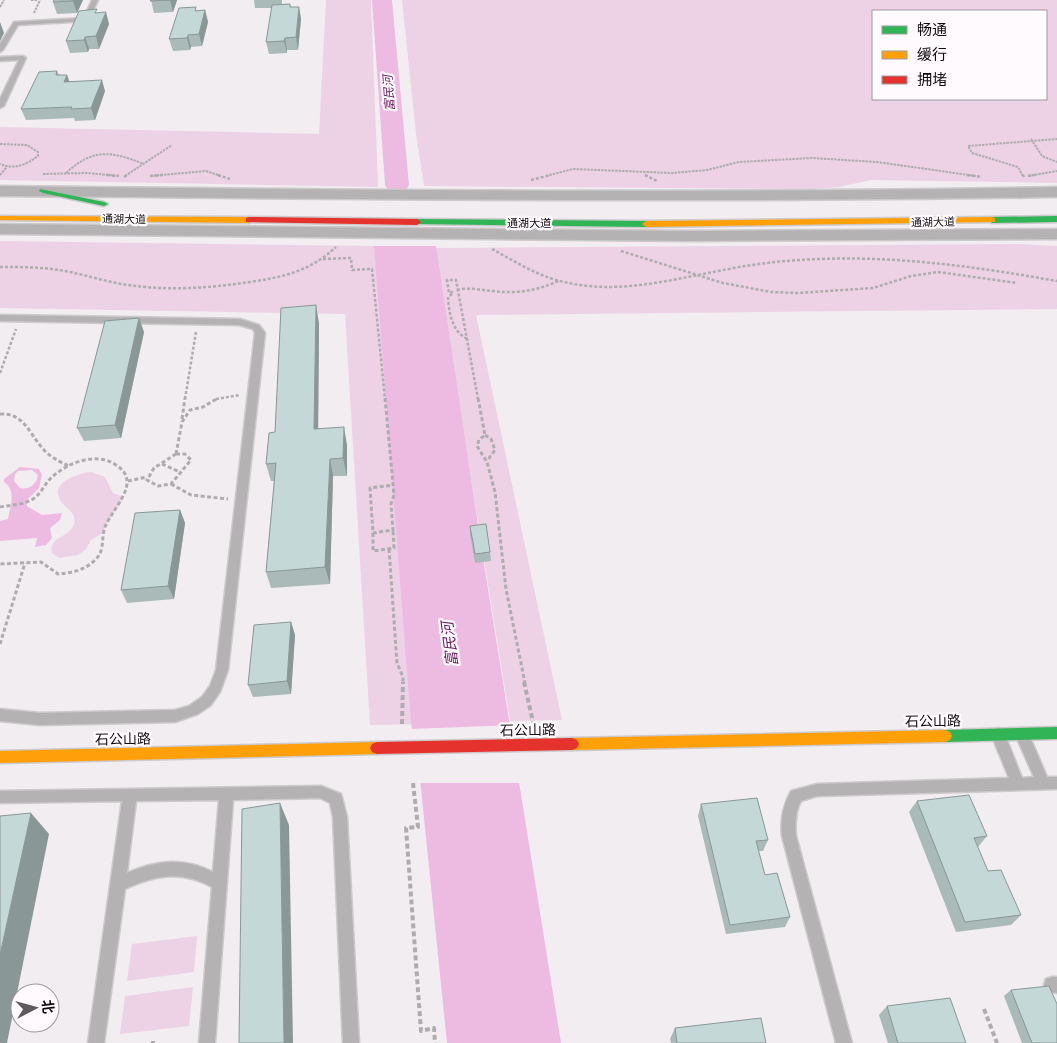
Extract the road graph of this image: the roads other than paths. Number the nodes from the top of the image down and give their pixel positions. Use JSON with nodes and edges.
{"nodes":[{"id":1,"x":95,"y":0,"type":"edge"},
{"id":2,"x":0,"y":50,"type":"edge"},
{"id":3,"x":0,"y":59,"type":"edge"},
{"id":4,"x":0,"y":106,"type":"edge"},
{"id":5,"x":0,"y":191,"type":"edge"},
{"id":6,"x":43,"y":191,"type":"junction"},
{"id":7,"x":1057,"y":192,"type":"edge"},
{"id":8,"x":0,"y":202,"type":"edge"},
{"id":9,"x":284,"y":206,"type":"dead end"},
{"id":10,"x":838,"y":208,"type":"dead end"},
{"id":11,"x":0,"y":218,"type":"edge"},
{"id":12,"x":1057,"y":220,"type":"edge"},
{"id":13,"x":856,"y":223,"type":"junction"},
{"id":14,"x":0,"y":229,"type":"edge"},
{"id":15,"x":1057,"y":234,"type":"edge"},
{"id":16,"x":971,"y":235,"type":"junction"},
{"id":17,"x":0,"y":318,"type":"edge"},
{"id":18,"x":0,"y":715,"type":"edge"},
{"id":19,"x":1057,"y":733,"type":"edge"},
{"id":20,"x":998,"y":734,"type":"junction"},
{"id":21,"x":1022,"y":734,"type":"junction"},
{"id":22,"x":0,"y":757,"type":"edge"},
{"id":23,"x":1018,"y":784,"type":"junction"},
{"id":24,"x":1053,"y":784,"type":"edge"},
{"id":25,"x":227,"y":793,"type":"junction"},
{"id":26,"x":130,"y":795,"type":"junction"},
{"id":27,"x":0,"y":797,"type":"edge"},
{"id":28,"x":220,"y":883,"type":"junction"},
{"id":29,"x":118,"y":884,"type":"junction"},
{"id":30,"x":96,"y":1043,"type":"edge"},
{"id":31,"x":207,"y":1043,"type":"edge"},
{"id":32,"x":351,"y":1043,"type":"edge"},
{"id":33,"x":844,"y":1043,"type":"edge"}],
"edges":[{"from":1,"to":2,"type":"lane"},
{"from":3,"to":4,"type":"lane"},
{"from":5,"to":6,"type":"street"},
{"from":6,"to":7,"type":"street"},
{"from":6,"to":8,"type":"main road","name":"通湖大道"},
{"from":9,"to":10,"type":"main road","name":"通湖大道"},
{"from":11,"to":13,"type":"main road","name":"通湖大道"},
{"from":12,"to":13,"type":"main road","name":"通湖大道"},
{"from":13,"to":16,"type":"main road"},
{"from":14,"to":16,"type":"street"},
{"from":15,"to":16,"type":"street"},
{"from":17,"to":18,"type":"lane"},
{"from":19,"to":21,"type":"main road","name":"石公山路"},
{"from":20,"to":21,"type":"main road","name":"石公山路"},
{"from":20,"to":22,"type":"main road","name":"石公山路"},
{"from":20,"to":23,"type":"lane"},
{"from":21,"to":24,"type":"lane"},
{"from":23,"to":24,"type":"lane"},
{"from":23,"to":33,"type":"lane"},
{"from":25,"to":26,"type":"lane"},
{"from":25,"to":28,"type":"lane"},
{"from":25,"to":32,"type":"lane"},
{"from":26,"to":27,"type":"lane"},
{"from":26,"to":29,"type":"lane"},
{"from":28,"to":29,"type":"lane"},
{"from":28,"to":31,"type":"lane"},
{"from":29,"to":30,"type":"lane"}]}
